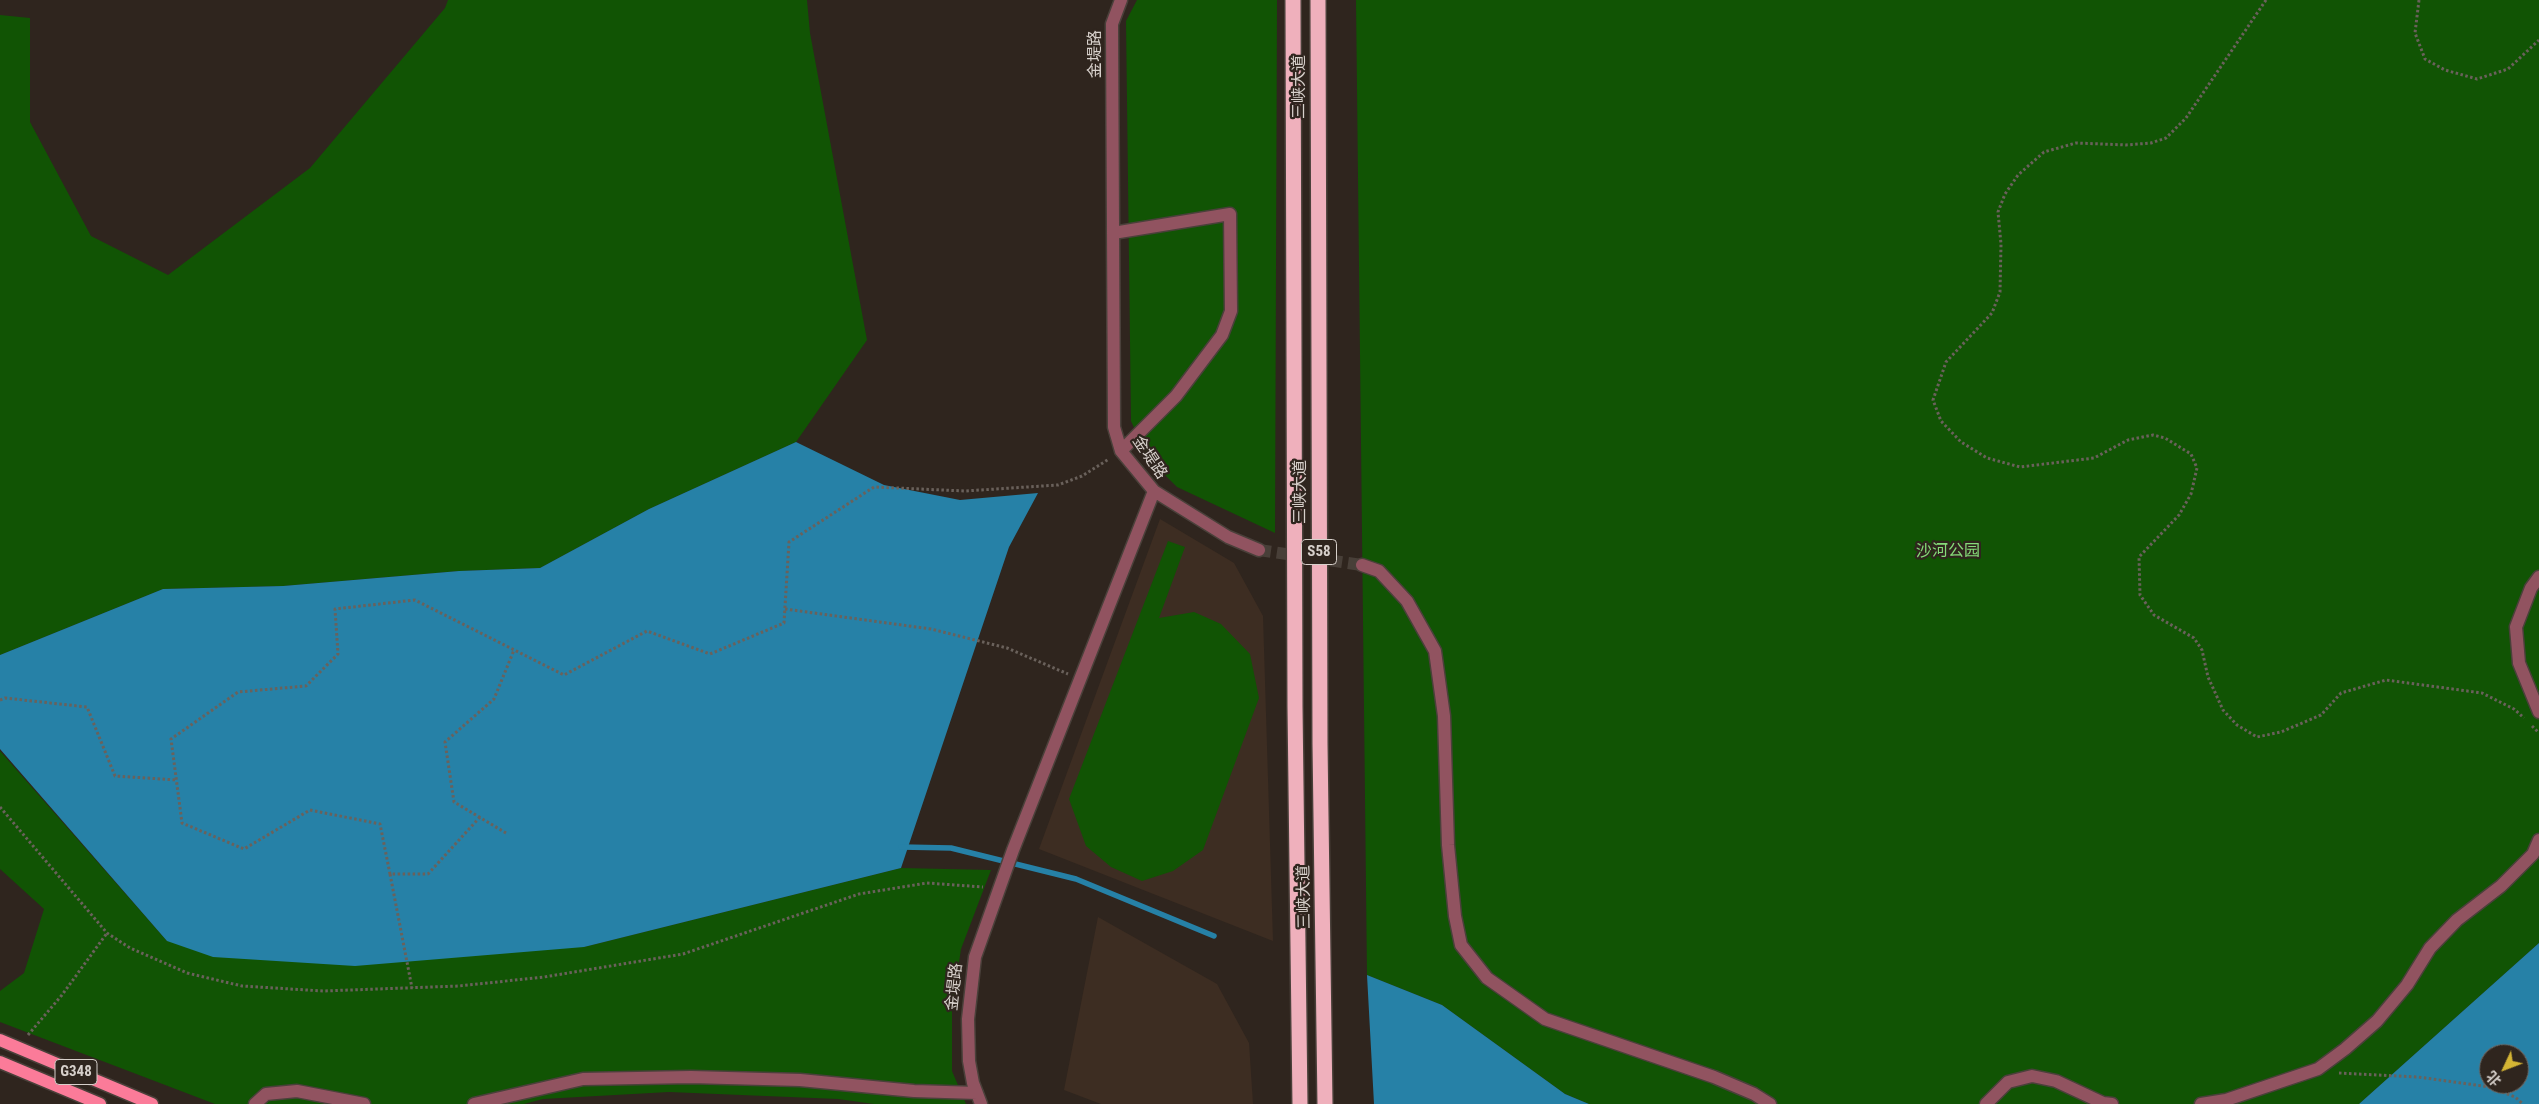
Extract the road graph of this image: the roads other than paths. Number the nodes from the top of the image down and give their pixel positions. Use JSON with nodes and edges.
{"nodes":[{"id":1,"x":1121,"y":0,"type":"edge"},
{"id":2,"x":1293,"y":0,"type":"edge"},
{"id":3,"x":1318,"y":0,"type":"edge"},
{"id":4,"x":1113,"y":233,"type":"junction"},
{"id":5,"x":1121,"y":452,"type":"junction"},
{"id":6,"x":1154,"y":491,"type":"junction"},
{"id":7,"x":1259,"y":550,"type":"tunnel mouth"},
{"id":8,"x":1362,"y":566,"type":"tunnel mouth"},
{"id":9,"x":2539,"y":576,"type":"edge"},
{"id":10,"x":2539,"y":712,"type":"edge"},
{"id":11,"x":2539,"y":840,"type":"edge"},
{"id":12,"x":0,"y":1040,"type":"edge"},
{"id":13,"x":0,"y":1062,"type":"edge"},
{"id":14,"x":979,"y":1098,"type":"edge"},
{"id":15,"x":100,"y":1104,"type":"edge"},
{"id":16,"x":152,"y":1104,"type":"edge"},
{"id":17,"x":255,"y":1104,"type":"edge"},
{"id":18,"x":364,"y":1104,"type":"edge"},
{"id":19,"x":474,"y":1104,"type":"edge"},
{"id":20,"x":1300,"y":1104,"type":"edge"},
{"id":21,"x":1325,"y":1104,"type":"edge"},
{"id":22,"x":1770,"y":1104,"type":"edge"},
{"id":23,"x":1986,"y":1104,"type":"edge"},
{"id":24,"x":2112,"y":1104,"type":"edge"},
{"id":25,"x":2201,"y":1104,"type":"edge"}],
"edges":[{"from":1,"to":4,"type":"street","name":"金堤路"},
{"from":2,"to":20,"type":"highway","name":"三峡大道","number":"S58"},
{"from":3,"to":21,"type":"highway","name":"三峡大道","number":"S58"},
{"from":4,"to":5,"type":"street","name":"金堤路"},
{"from":4,"to":5,"type":"street"},
{"from":5,"to":6,"type":"street","name":"金堤路"},
{"from":6,"to":7,"type":"street"},
{"from":6,"to":14,"type":"street","name":"金堤路"},
{"from":8,"to":22,"type":"street"},
{"from":9,"to":10,"type":"street"},
{"from":11,"to":25,"type":"street"},
{"from":12,"to":16,"type":"main road","number":"G348"},
{"from":13,"to":15,"type":"main road","number":"G348"},
{"from":14,"to":19,"type":"street"},
{"from":17,"to":18,"type":"street"},
{"from":23,"to":24,"type":"street"}]}
